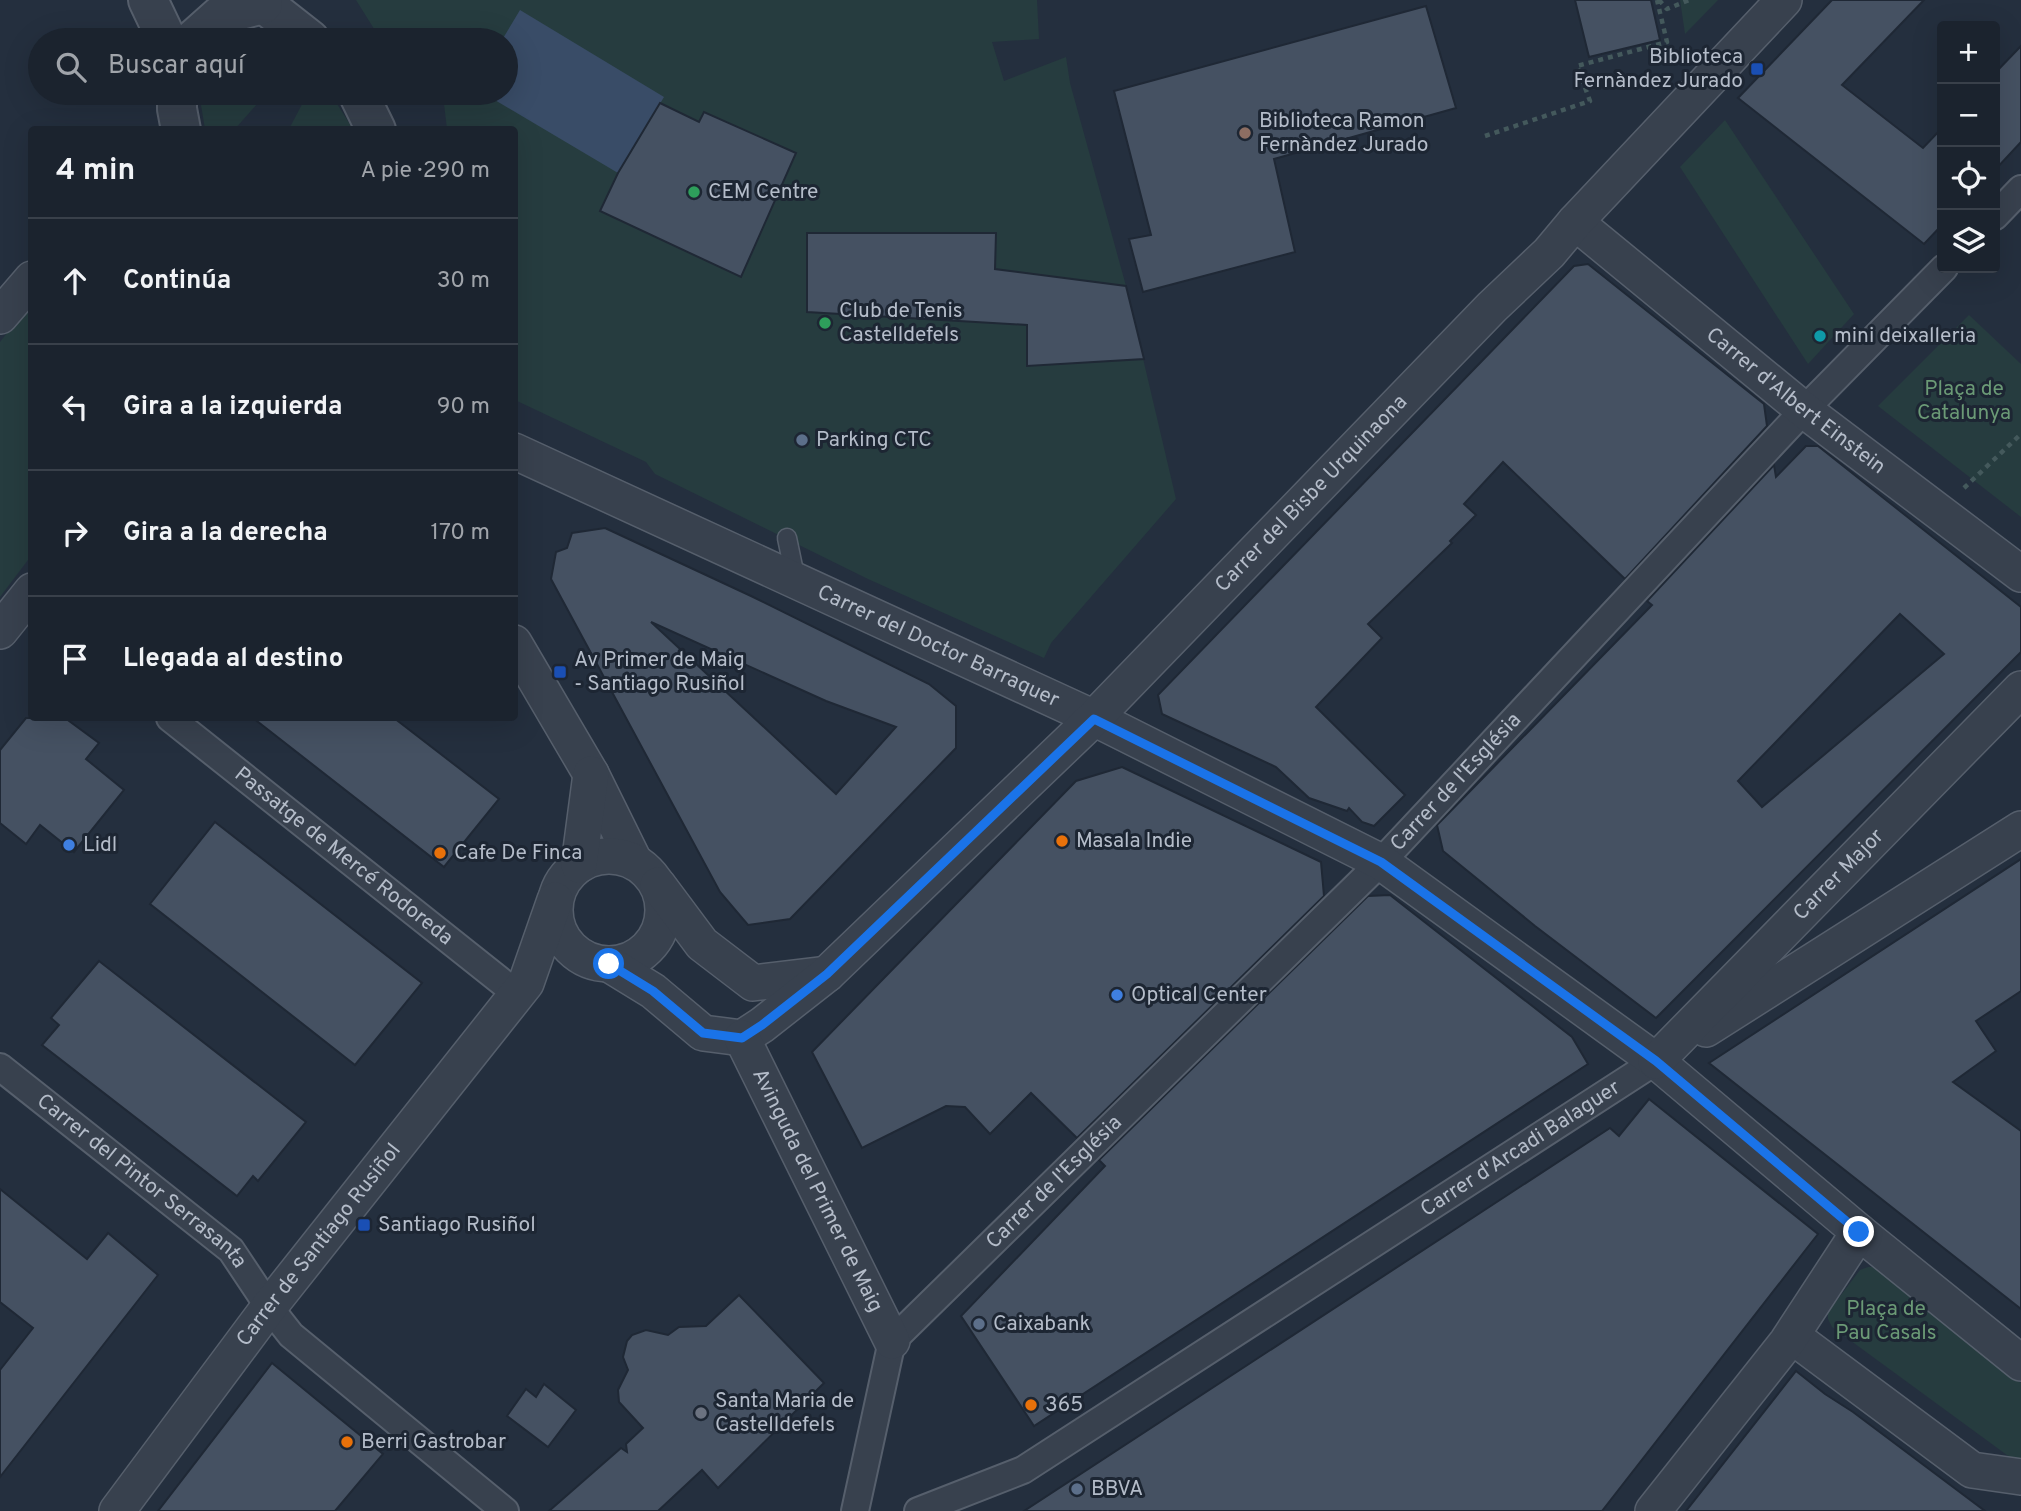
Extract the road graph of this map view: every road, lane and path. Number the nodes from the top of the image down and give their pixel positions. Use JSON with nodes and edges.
{"nodes":[{"id":1,"x":148,"y":0,"type":"edge"},
{"id":2,"x":1658,"y":0,"type":"edge"},
{"id":3,"x":1689,"y":0,"type":"edge"},
{"id":4,"x":1784,"y":0,"type":"edge"},
{"id":5,"x":261,"y":2,"type":"edge"},
{"id":6,"x":161,"y":28,"type":"edge"},
{"id":7,"x":206,"y":28,"type":"edge"},
{"id":8,"x":295,"y":28,"type":"edge"},
{"id":9,"x":364,"y":105,"type":"edge"},
{"id":10,"x":374,"y":126,"type":"edge"},
{"id":11,"x":1485,"y":136,"type":"dead end"},
{"id":12,"x":2021,"y":189,"type":"edge"},
{"id":13,"x":2000,"y":211,"type":"edge"},
{"id":14,"x":1575,"y":222,"type":"junction"},
{"id":15,"x":1939,"y":273,"type":"edge"},
{"id":16,"x":28,"y":284,"type":"edge"},
{"id":17,"x":0,"y":316,"type":"edge"},
{"id":18,"x":1804,"y":410,"type":"junction"},
{"id":19,"x":2021,"y":434,"type":"edge"},
{"id":20,"x":518,"y":453,"type":"edge"},
{"id":21,"x":1961,"y":491,"type":"dead end"},
{"id":22,"x":787,"y":538,"type":"dead end"},
{"id":23,"x":2021,"y":574,"type":"edge"},
{"id":24,"x":796,"y":581,"type":"junction"},
{"id":25,"x":28,"y":600,"type":"edge"},
{"id":26,"x":0,"y":631,"type":"edge"},
{"id":27,"x":518,"y":650,"type":"edge"},
{"id":28,"x":2021,"y":689,"type":"edge"},
{"id":29,"x":1094,"y":719,"type":"junction"},
{"id":30,"x":174,"y":721,"type":"edge"},
{"id":31,"x":591,"y":774,"type":"junction"},
{"id":32,"x":2021,"y":829,"type":"edge"},
{"id":33,"x":1381,"y":862,"type":"junction"},
{"id":34,"x":579,"y":865,"type":"junction"},
{"id":35,"x":644,"y":870,"type":"junction"},
{"id":36,"x":555,"y":900,"type":"junction"},
{"id":37,"x":576,"y":953,"type":"junction"},
{"id":38,"x":609,"y":964,"type":"junction"},
{"id":39,"x":827,"y":974,"type":"junction"},
{"id":40,"x":522,"y":989,"type":"junction"},
{"id":41,"x":742,"y":1038,"type":"junction"},
{"id":42,"x":1656,"y":1061,"type":"junction"},
{"id":43,"x":0,"y":1067,"type":"edge"},
{"id":44,"x":1859,"y":1232,"type":"junction"},
{"id":45,"x":269,"y":1307,"type":"junction"},
{"id":46,"x":1792,"y":1336,"type":"junction"},
{"id":47,"x":892,"y":1341,"type":"junction"},
{"id":48,"x":2021,"y":1363,"type":"edge"},
{"id":49,"x":2021,"y":1477,"type":"edge"},
{"id":50,"x":117,"y":1511,"type":"edge"},
{"id":51,"x":505,"y":1511,"type":"edge"},
{"id":52,"x":855,"y":1511,"type":"edge"},
{"id":53,"x":918,"y":1511,"type":"edge"},
{"id":54,"x":1653,"y":1511,"type":"edge"}],
"edges":[{"from":1,"to":6,"type":"street"},
{"from":2,"to":3,"type":"path"},
{"from":2,"to":11,"type":"path"},
{"from":4,"to":14,"type":"street","name":"Carrer del Bisbe Urquinaona"},
{"from":5,"to":7,"type":"street"},
{"from":5,"to":8,"type":"street"},
{"from":9,"to":10,"type":"street"},
{"from":12,"to":13,"type":"street"},
{"from":14,"to":18,"type":"street","name":"Carrer d'Albert Einstein"},
{"from":14,"to":29,"type":"street","name":"Carrer del Bisbe Urquinaona"},
{"from":15,"to":18,"type":"street","name":"Carrer de l'Església"},
{"from":16,"to":17,"type":"street"},
{"from":18,"to":23,"type":"street","name":"Carrer d'Albert Einstein"},
{"from":18,"to":33,"type":"street","name":"Carrer de l'Església"},
{"from":19,"to":21,"type":"path"},
{"from":20,"to":24,"type":"street","name":"Carrer del Doctor Barraquer"},
{"from":22,"to":24,"type":"lane"},
{"from":24,"to":29,"type":"street","name":"Carrer del Doctor Barraquer"},
{"from":25,"to":26,"type":"street"},
{"from":27,"to":31,"type":"street"},
{"from":28,"to":42,"type":"street","name":"Carrer Major"},
{"from":29,"to":33,"type":"street","name":"Carrer del Doctor Barraquer"},
{"from":29,"to":39,"type":"street","name":"Carrer del Bisbe Urquinaona"},
{"from":30,"to":40,"type":"street","name":"Passatge de Mercé Rodoreda"},
{"from":31,"to":34,"type":"street"},
{"from":31,"to":35,"type":"street"},
{"from":32,"to":42,"type":"street","name":"Carrer d'Arcadi Balaguer"},
{"from":33,"to":42,"type":"street","name":"Carrer del Doctor Barraquer"},
{"from":33,"to":47,"type":"street","name":"Carrer de l'Església"},
{"from":34,"to":35,"type":"street"},
{"from":34,"to":36,"type":"street"},
{"from":35,"to":38,"type":"street"},
{"from":35,"to":39,"type":"street"},
{"from":36,"to":37,"type":"street"},
{"from":36,"to":40,"type":"street","name":"Carrer de Santiago Rusiñol"},
{"from":37,"to":38,"type":"street"},
{"from":37,"to":40,"type":"street","name":"Carrer de Santiago Rusiñol"},
{"from":38,"to":41,"type":"street"},
{"from":39,"to":41,"type":"street","name":"Carrer del Bisbe Urquinaona"},
{"from":40,"to":45,"type":"street","name":"Carrer de Santiago Rusiñol"},
{"from":41,"to":47,"type":"street","name":"Avinguda del Primer de Maig"},
{"from":42,"to":44,"type":"street","name":"Carrer del Doctor Barraquer"},
{"from":42,"to":53,"type":"street","name":"Carrer d'Arcadi Balaguer"},
{"from":43,"to":45,"type":"street","name":"Carrer del Pintor Serrasanta"},
{"from":44,"to":46,"type":"street"},
{"from":44,"to":48,"type":"street"},
{"from":45,"to":50,"type":"street","name":"Carrer de Santiago Rusiñol"},
{"from":45,"to":51,"type":"street","name":"Carrer del Pintor Serrasanta"},
{"from":46,"to":49,"type":"street"},
{"from":46,"to":54,"type":"street"},
{"from":47,"to":52,"type":"street"}]}
